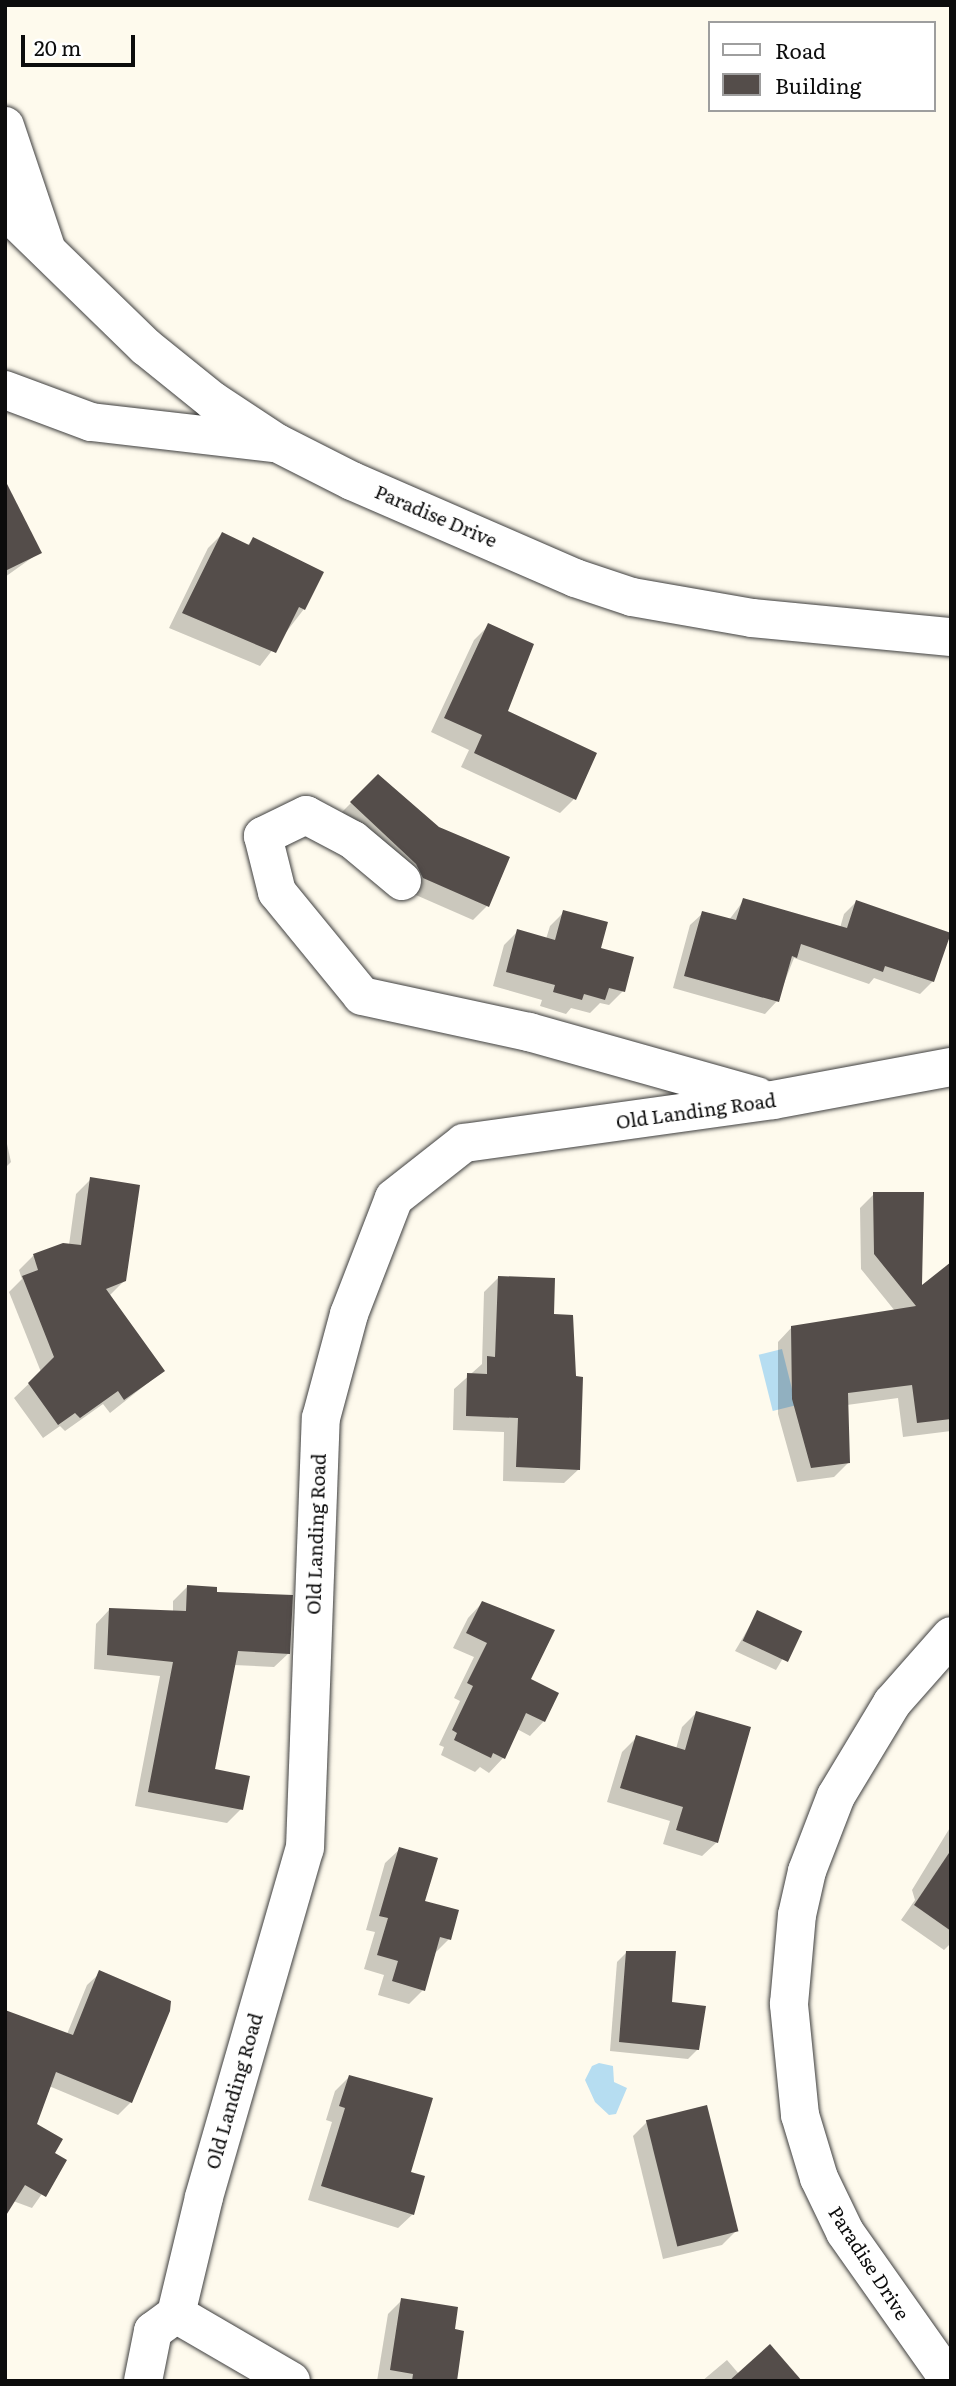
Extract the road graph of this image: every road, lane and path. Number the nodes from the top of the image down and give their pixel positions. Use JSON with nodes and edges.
{"nodes":[{"id":1,"x":5,"y":126,"type":"edge"},
{"id":2,"x":5,"y":210,"type":"edge"},
{"id":3,"x":48,"y":254,"type":"junction"},
{"id":4,"x":5,"y":390,"type":"edge"},
{"id":5,"x":277,"y":443,"type":"junction"},
{"id":6,"x":951,"y":637,"type":"edge"},
{"id":7,"x":402,"y":881,"type":"dead end"},
{"id":8,"x":951,"y":1067,"type":"edge"},
{"id":9,"x":773,"y":1100,"type":"junction"},
{"id":10,"x":951,"y":1636,"type":"edge"},
{"id":11,"x":176,"y":2314,"type":"junction"},
{"id":12,"x":143,"y":2381,"type":"edge"},
{"id":13,"x":291,"y":2381,"type":"edge"},
{"id":14,"x":950,"y":2381,"type":"edge"}],
"edges":[{"from":1,"to":3,"type":"street"},
{"from":2,"to":3,"type":"street","name":"Paradise Drive"},
{"from":3,"to":5,"type":"street","name":"Paradise Drive"},
{"from":4,"to":5,"type":"street"},
{"from":5,"to":6,"type":"street","name":"Paradise Drive"},
{"from":7,"to":9,"type":"street"},
{"from":8,"to":9,"type":"street","name":"Old Landing Road"},
{"from":9,"to":11,"type":"street","name":"Old Landing Road"},
{"from":10,"to":14,"type":"street","name":"Paradise Drive"},
{"from":11,"to":12,"type":"street"},
{"from":11,"to":13,"type":"street"}]}
